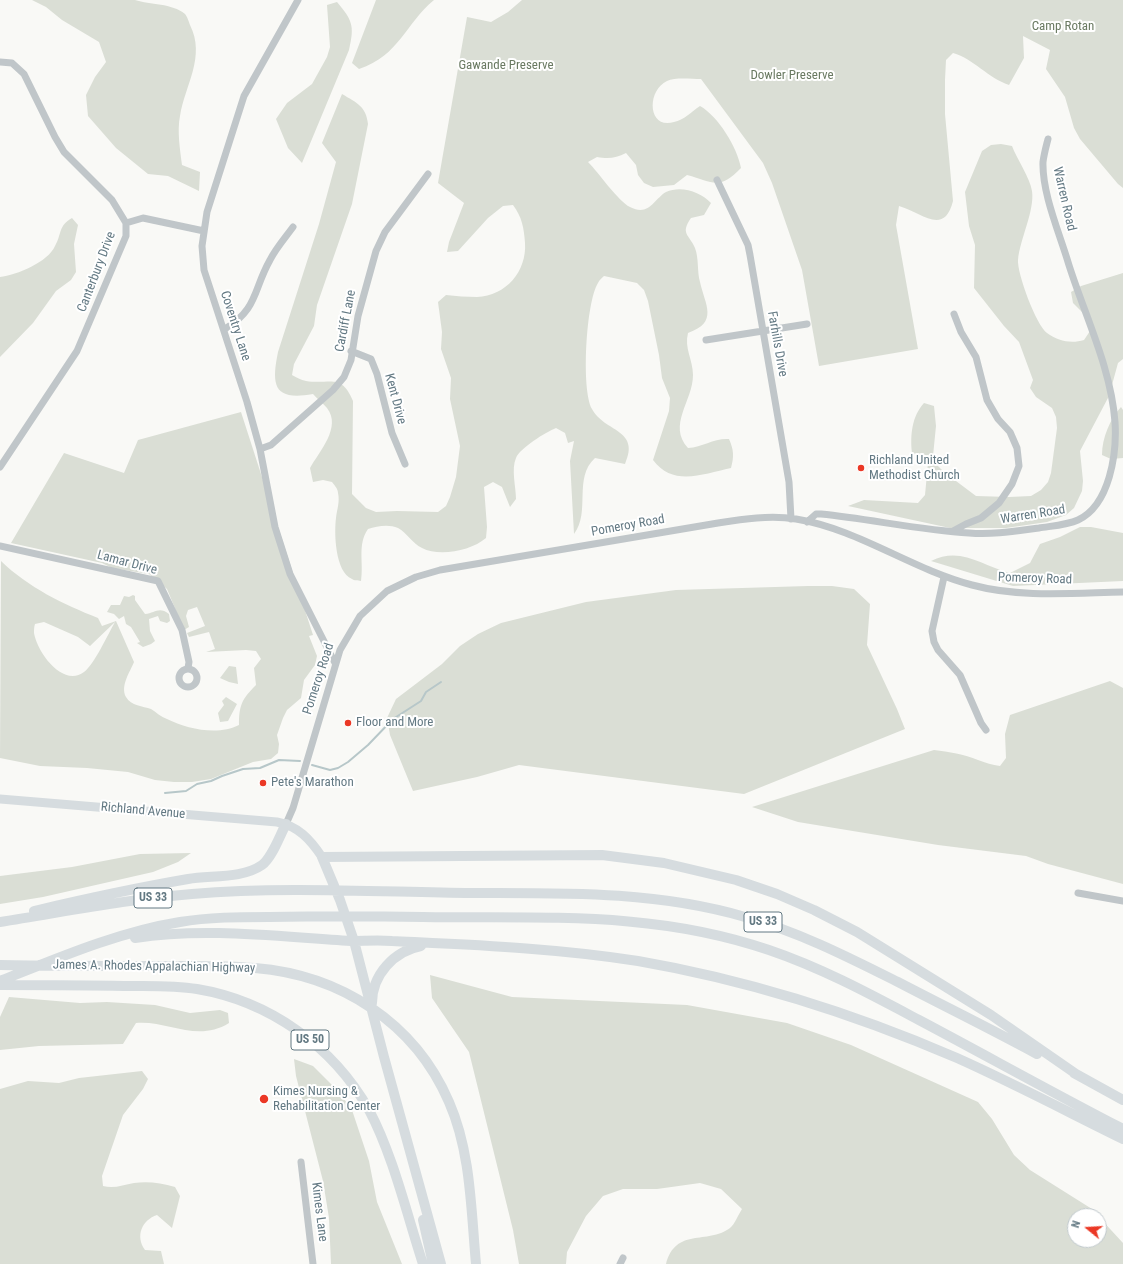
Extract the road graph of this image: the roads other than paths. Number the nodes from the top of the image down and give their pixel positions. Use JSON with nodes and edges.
{"nodes":[{"id":1,"x":298,"y":0,"type":"edge"},
{"id":2,"x":0,"y":62,"type":"edge"},
{"id":3,"x":1048,"y":139,"type":"dead end"},
{"id":4,"x":428,"y":174,"type":"dead end"},
{"id":5,"x":717,"y":180,"type":"dead end"},
{"id":6,"x":126,"y":223,"type":"junction"},
{"id":7,"x":293,"y":227,"type":"dead end"},
{"id":8,"x":204,"y":231,"type":"junction"},
{"id":9,"x":954,"y":314,"type":"dead end"},
{"id":10,"x":807,"y":324,"type":"dead end"},
{"id":11,"x":225,"y":329,"type":"junction"},
{"id":12,"x":763,"y":331,"type":"junction"},
{"id":13,"x":706,"y":340,"type":"dead end"},
{"id":14,"x":351,"y":351,"type":"junction"},
{"id":15,"x":260,"y":449,"type":"junction"},
{"id":16,"x":405,"y":464,"type":"dead end"},
{"id":17,"x":0,"y":467,"type":"edge"},
{"id":18,"x":791,"y":519,"type":"junction"},
{"id":19,"x":807,"y":522,"type":"junction"},
{"id":20,"x":953,"y":531,"type":"junction"},
{"id":21,"x":0,"y":546,"type":"edge"},
{"id":22,"x":944,"y":577,"type":"junction"},
{"id":23,"x":1123,"y":592,"type":"edge"},
{"id":24,"x":335,"y":663,"type":"junction"},
{"id":25,"x":188,"y":668,"type":"dead end"},
{"id":26,"x":986,"y":730,"type":"dead end"},
{"id":27,"x":0,"y":799,"type":"edge"},
{"id":28,"x":286,"y":824,"type":"junction"},
{"id":29,"x":322,"y":857,"type":"junction"},
{"id":30,"x":1078,"y":893,"type":"dead end"},
{"id":31,"x":1123,"y":901,"type":"edge"},
{"id":32,"x":0,"y":919,"type":"edge"},
{"id":33,"x":0,"y":922,"type":"edge"},
{"id":34,"x":354,"y":941,"type":"junction"},
{"id":35,"x":436,"y":944,"type":"junction"},
{"id":36,"x":90,"y":946,"type":"junction"},
{"id":37,"x":0,"y":965,"type":"edge"},
{"id":38,"x":0,"y":981,"type":"edge"},
{"id":39,"x":0,"y":985,"type":"edge"},
{"id":40,"x":372,"y":1013,"type":"junction"},
{"id":41,"x":1079,"y":1076,"type":"junction"},
{"id":42,"x":1123,"y":1100,"type":"edge"},
{"id":43,"x":1123,"y":1129,"type":"edge"},
{"id":44,"x":1123,"y":1139,"type":"edge"},
{"id":45,"x":300,"y":1162,"type":"dead end"},
{"id":46,"x":414,"y":1170,"type":"junction"},
{"id":47,"x":313,"y":1264,"type":"edge"},
{"id":48,"x":422,"y":1264,"type":"edge"},
{"id":49,"x":433,"y":1264,"type":"edge"},
{"id":50,"x":441,"y":1264,"type":"edge"},
{"id":51,"x":476,"y":1264,"type":"edge"}],
"edges":[{"from":1,"to":8,"type":"street","name":"Coventry Lane"},
{"from":2,"to":6,"type":"street","name":"Canterbury Drive"},
{"from":3,"to":20,"type":"street","name":"Warren Road"},
{"from":4,"to":14,"type":"street","name":"Cardiff Lane"},
{"from":5,"to":12,"type":"street","name":"Farhills Drive"},
{"from":6,"to":8,"type":"street"},
{"from":6,"to":17,"type":"street","name":"Canterbury Drive"},
{"from":7,"to":11,"type":"street"},
{"from":8,"to":11,"type":"street","name":"Coventry Lane"},
{"from":9,"to":20,"type":"street"},
{"from":10,"to":12,"type":"street"},
{"from":11,"to":15,"type":"street","name":"Coventry Lane"},
{"from":12,"to":13,"type":"street"},
{"from":12,"to":18,"type":"street","name":"Farhills Drive"},
{"from":14,"to":15,"type":"street","name":"Cardiff Lane"},
{"from":14,"to":16,"type":"street","name":"Kent Drive"},
{"from":15,"to":24,"type":"street","name":"Coventry Lane"},
{"from":18,"to":19,"type":"street","name":"Pomeroy Road"},
{"from":18,"to":24,"type":"street","name":"Pomeroy Road"},
{"from":19,"to":20,"type":"street","name":"Warren Road"},
{"from":19,"to":22,"type":"street","name":"Pomeroy Road"},
{"from":21,"to":25,"type":"street","name":"Lamar Drive"},
{"from":22,"to":23,"type":"street","name":"Pomeroy Road"},
{"from":22,"to":26,"type":"street"},
{"from":24,"to":28,"type":"street","name":"Pomeroy Road"},
{"from":27,"to":28,"type":"main road","name":"Richland Avenue"},
{"from":28,"to":29,"type":"main road","name":"Richland Avenue"},
{"from":28,"to":32,"type":"highway"},
{"from":29,"to":34,"type":"highway"},
{"from":29,"to":41,"type":"highway"},
{"from":30,"to":31,"type":"street"},
{"from":33,"to":41,"type":"highway","number":"US 33"},
{"from":34,"to":35,"type":"highway"},
{"from":34,"to":36,"type":"highway"},
{"from":34,"to":40,"type":"highway"},
{"from":35,"to":40,"type":"highway"},
{"from":35,"to":44,"type":"highway"},
{"from":36,"to":38,"type":"highway","number":"US 33"},
{"from":36,"to":43,"type":"highway","number":"US 33"},
{"from":37,"to":51,"type":"highway","name":"James A. Rhodes Appalachian Highway"},
{"from":39,"to":48,"type":"highway","name":"James A. Rhodes Appalachian Highway","number":"US 50"},
{"from":40,"to":46,"type":"highway"},
{"from":41,"to":42,"type":"highway","number":"US 33"},
{"from":45,"to":47,"type":"street","name":"Kimes Lane"},
{"from":46,"to":49,"type":"highway"},
{"from":46,"to":50,"type":"highway"}]}
